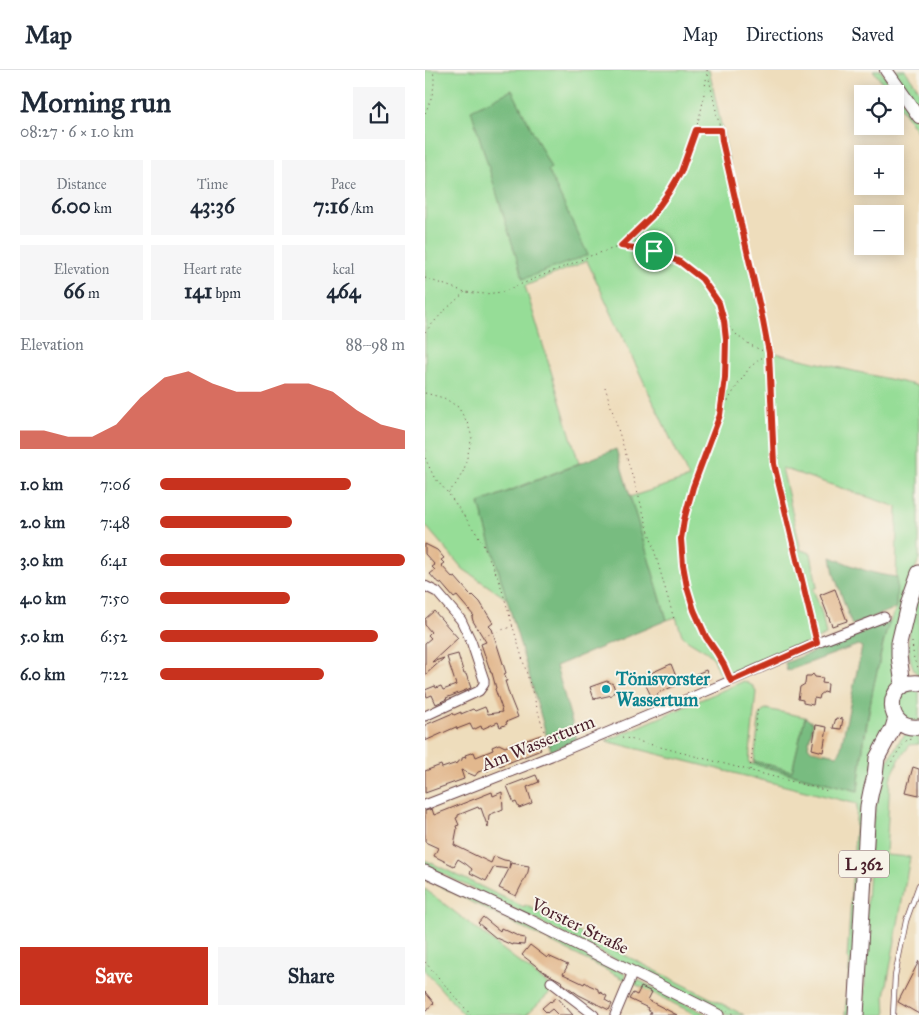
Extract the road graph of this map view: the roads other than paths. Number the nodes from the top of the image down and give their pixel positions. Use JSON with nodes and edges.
{"nodes":[{"id":1,"x":886,"y":70,"type":"edge"},
{"id":2,"x":919,"y":117,"type":"edge"},
{"id":3,"x":919,"y":573,"type":"edge"},
{"id":4,"x":425,"y":586,"type":"edge"},
{"id":5,"x":885,"y":617,"type":"dead end"},
{"id":6,"x":903,"y":632,"type":"junction"},
{"id":7,"x":919,"y":683,"type":"edge"},
{"id":8,"x":903,"y":685,"type":"junction"},
{"id":9,"x":425,"y":716,"type":"edge"},
{"id":10,"x":896,"y":718,"type":"junction"},
{"id":11,"x":916,"y":731,"type":"edge"},
{"id":12,"x":875,"y":776,"type":"junction"},
{"id":13,"x":425,"y":805,"type":"edge"},
{"id":14,"x":425,"y":870,"type":"edge"},
{"id":15,"x":919,"y":885,"type":"edge"},
{"id":16,"x":633,"y":972,"type":"junction"},
{"id":17,"x":551,"y":982,"type":"dead end"},
{"id":18,"x":594,"y":1015,"type":"edge"},
{"id":19,"x":615,"y":1015,"type":"edge"},
{"id":20,"x":718,"y":1015,"type":"edge"},
{"id":21,"x":856,"y":1015,"type":"edge"},
{"id":22,"x":893,"y":1015,"type":"edge"}],
"edges":[{"from":1,"to":2,"type":"main road"},
{"from":3,"to":6,"type":"main road"},
{"from":4,"to":9,"type":"street"},
{"from":5,"to":13,"type":"street","name":"Am Wasserturm"},
{"from":6,"to":7,"type":"main road"},
{"from":6,"to":8,"type":"main road"},
{"from":7,"to":8,"type":"main road"},
{"from":8,"to":10,"type":"main road"},
{"from":10,"to":11,"type":"main road"},
{"from":10,"to":12,"type":"main road","number":"L 362"},
{"from":11,"to":12,"type":"main road","number":"L 362"},
{"from":12,"to":21,"type":"main road","number":"L 362"},
{"from":14,"to":16,"type":"street","name":"Vorster Straße"},
{"from":15,"to":22,"type":"lane"},
{"from":16,"to":19,"type":"street"},
{"from":16,"to":20,"type":"street","name":"Vorster Straße"},
{"from":17,"to":18,"type":"street"}]}
